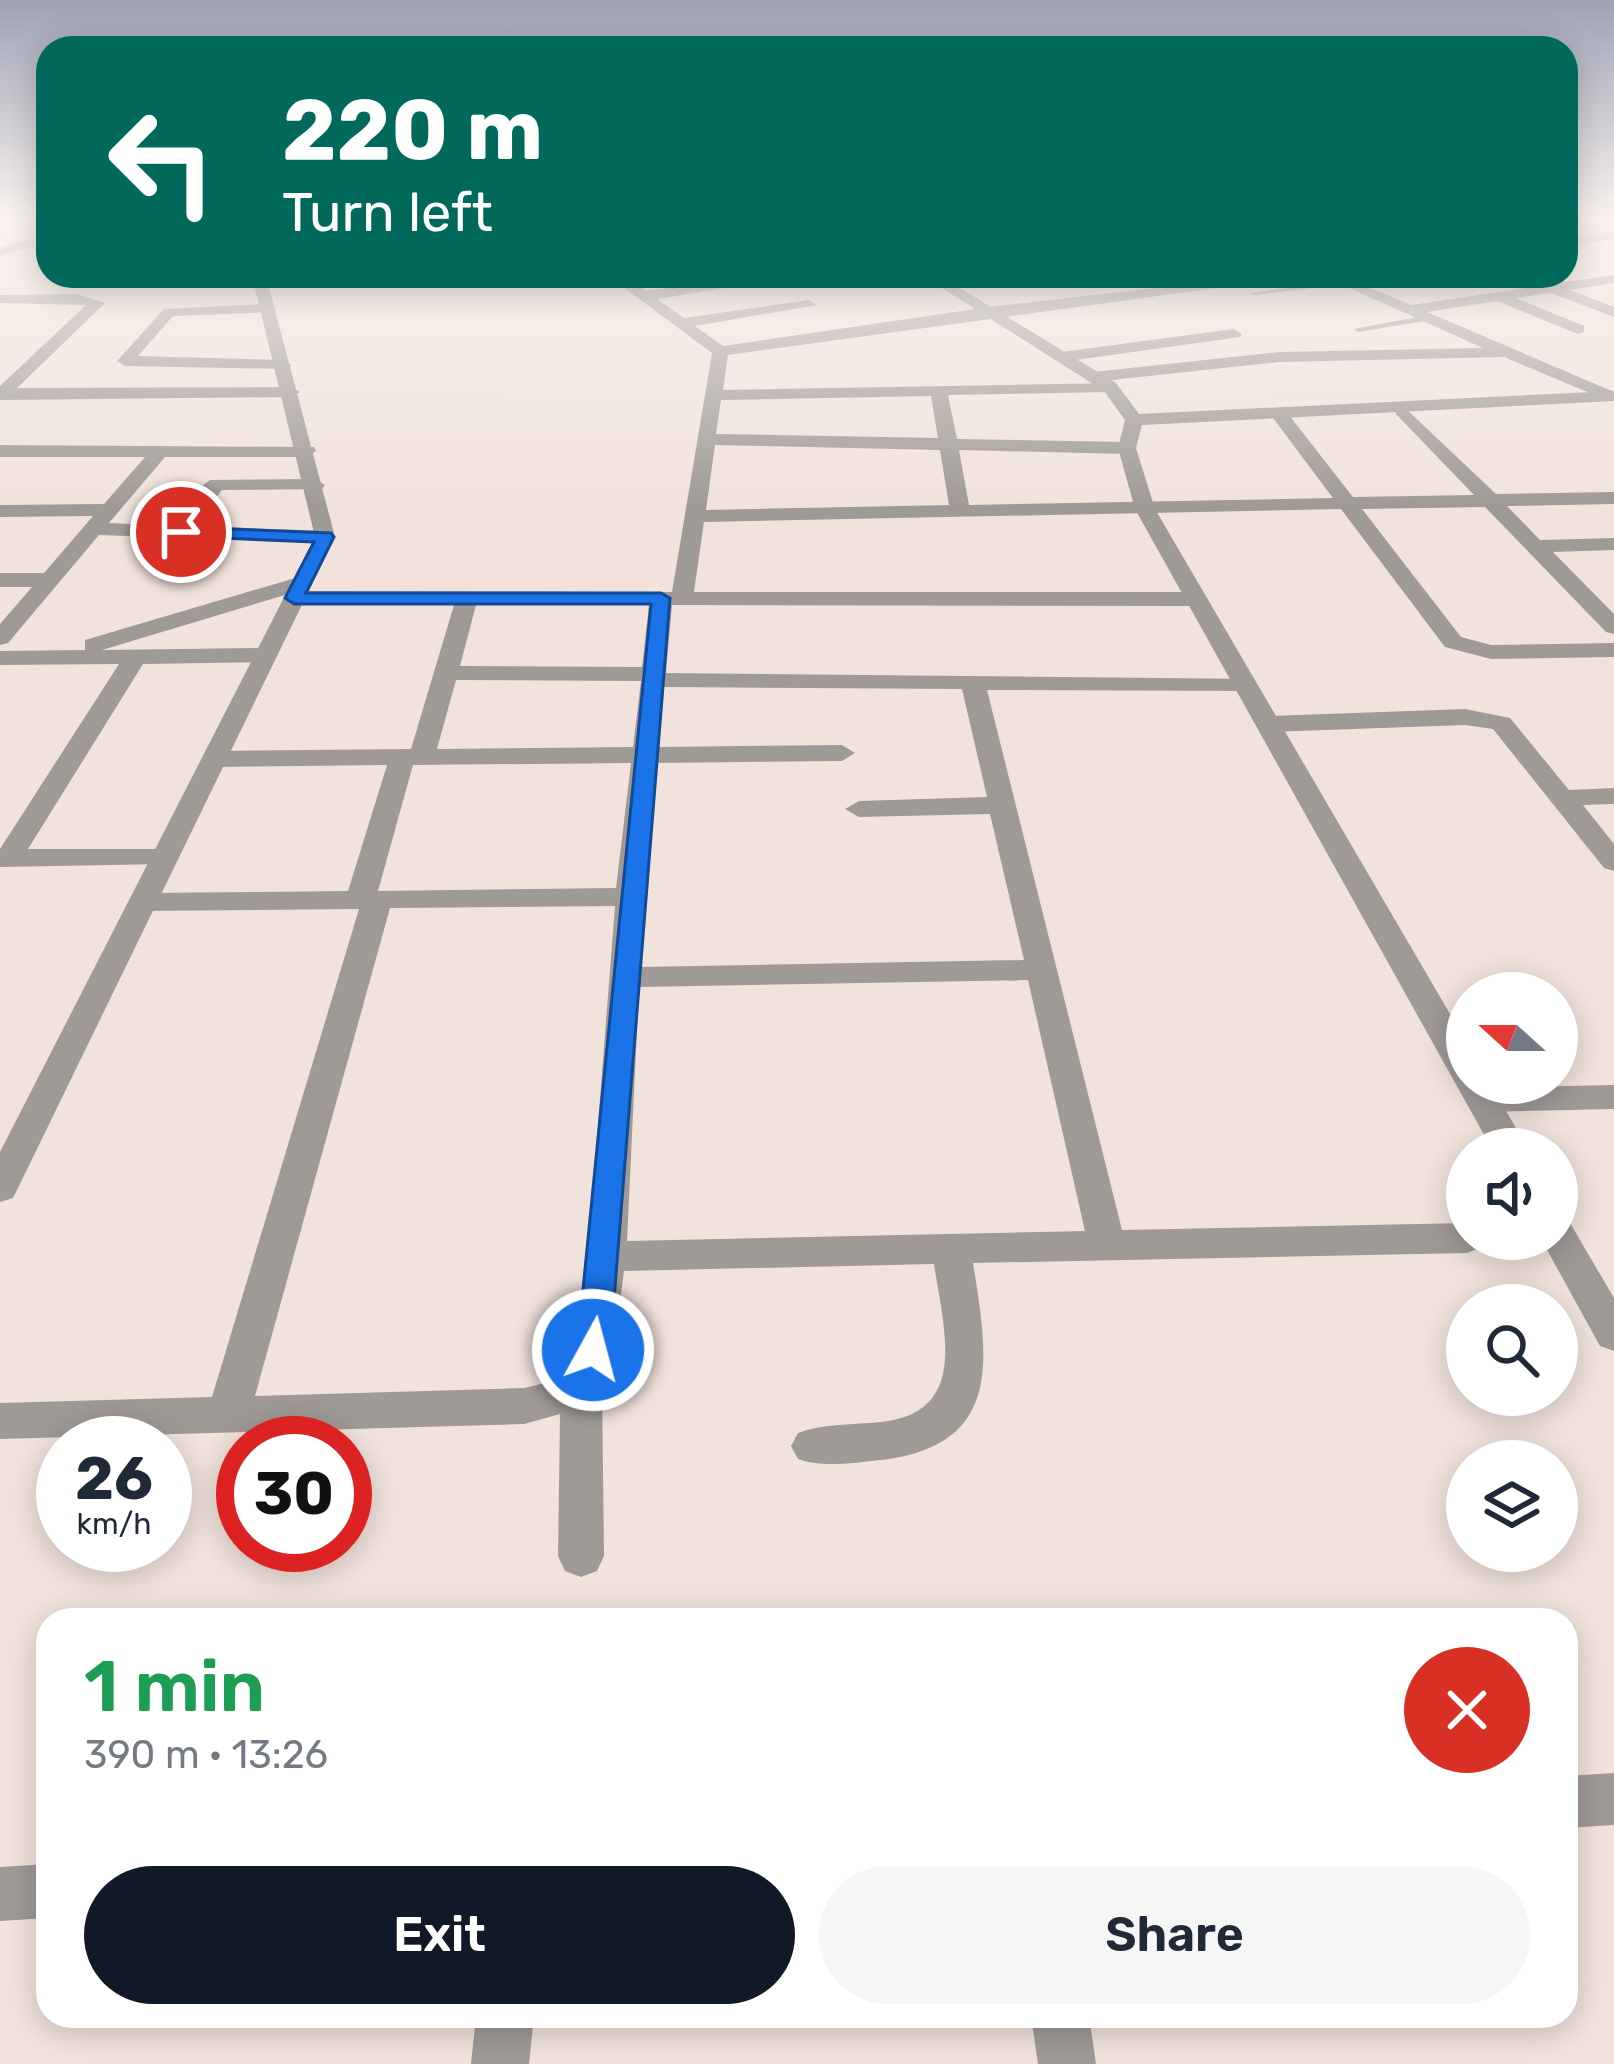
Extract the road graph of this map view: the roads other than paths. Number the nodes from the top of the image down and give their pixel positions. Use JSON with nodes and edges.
{"nodes":[{"id":1,"x":88,"y":313,"type":"edge"},
{"id":2,"x":167,"y":313,"type":"edge"},
{"id":3,"x":269,"y":313,"type":"edge"},
{"id":4,"x":667,"y":313,"type":"edge"},
{"id":5,"x":749,"y":313,"type":"edge"},
{"id":6,"x":980,"y":313,"type":"edge"},
{"id":7,"x":991,"y":313,"type":"edge"},
{"id":8,"x":1417,"y":313,"type":"edge"},
{"id":9,"x":1540,"y":313,"type":"edge"},
{"id":10,"x":1428,"y":318,"type":"junction"},
{"id":11,"x":681,"y":323,"type":"junction"},
{"id":12,"x":1215,"y":323,"type":"dead end"},
{"id":13,"x":1358,"y":329,"type":"dead end"},
{"id":14,"x":1578,"y":329,"type":"dead end"},
{"id":15,"x":1137,"y":334,"type":"dead end"},
{"id":16,"x":1234,"y":334,"type":"junction"},
{"id":17,"x":1155,"y":345,"type":"junction"},
{"id":18,"x":720,"y":351,"type":"junction"},
{"id":19,"x":1507,"y":352,"type":"junction"},
{"id":20,"x":48,"y":353,"type":"junction"},
{"id":21,"x":24,"y":354,"type":"dead end"},
{"id":22,"x":1061,"y":357,"type":"junction"},
{"id":23,"x":1279,"y":358,"type":"junction"},
{"id":24,"x":283,"y":365,"type":"junction"},
{"id":25,"x":1187,"y":366,"type":"junction"},
{"id":26,"x":1101,"y":382,"type":"junction"},
{"id":27,"x":939,"y":391,"type":"junction"},
{"id":28,"x":291,"y":392,"type":"junction"},
{"id":29,"x":2,"y":394,"type":"edge"},
{"id":30,"x":713,"y":395,"type":"junction"},
{"id":31,"x":1612,"y":396,"type":"edge"},
{"id":32,"x":1402,"y":410,"type":"junction"},
{"id":33,"x":1279,"y":414,"type":"junction"},
{"id":34,"x":1133,"y":420,"type":"junction"},
{"id":35,"x":707,"y":439,"type":"junction"},
{"id":36,"x":948,"y":444,"type":"junction"},
{"id":37,"x":1127,"y":448,"type":"junction"},
{"id":38,"x":0,"y":451,"type":"edge"},
{"id":39,"x":160,"y":451,"type":"junction"},
{"id":40,"x":307,"y":451,"type":"junction"},
{"id":41,"x":315,"y":485,"type":"junction"},
{"id":42,"x":1614,"y":498,"type":"edge"},
{"id":43,"x":1491,"y":502,"type":"junction"},
{"id":44,"x":1349,"y":505,"type":"junction"},
{"id":45,"x":1145,"y":509,"type":"junction"},
{"id":46,"x":106,"y":510,"type":"junction"},
{"id":47,"x":0,"y":511,"type":"edge"},
{"id":48,"x":960,"y":512,"type":"junction"},
{"id":49,"x":695,"y":516,"type":"junction"},
{"id":50,"x":91,"y":529,"type":"junction"},
{"id":51,"x":181,"y":532,"type":"junction"},
{"id":52,"x":325,"y":537,"type":"junction"},
{"id":53,"x":1614,"y":544,"type":"edge"},
{"id":54,"x":1534,"y":546,"type":"junction"},
{"id":55,"x":0,"y":580,"type":"edge"},
{"id":56,"x":48,"y":580,"type":"junction"},
{"id":57,"x":298,"y":591,"type":"junction"},
{"id":58,"x":467,"y":598,"type":"junction"},
{"id":59,"x":671,"y":598,"type":"junction"},
{"id":60,"x":1197,"y":599,"type":"junction"},
{"id":61,"x":1613,"y":625,"type":"edge"},
{"id":62,"x":0,"y":638,"type":"edge"},
{"id":63,"x":1614,"y":650,"type":"edge"},
{"id":64,"x":266,"y":655,"type":"junction"},
{"id":65,"x":136,"y":656,"type":"junction"},
{"id":66,"x":0,"y":658,"type":"edge"},
{"id":67,"x":51,"y":658,"type":"junction"},
{"id":68,"x":446,"y":673,"type":"junction"},
{"id":69,"x":653,"y":677,"type":"junction"},
{"id":70,"x":973,"y":682,"type":"junction"},
{"id":71,"x":1246,"y":683,"type":"junction"},
{"id":72,"x":1269,"y":724,"type":"junction"},
{"id":73,"x":842,"y":752,"type":"dead end"},
{"id":74,"x":645,"y":756,"type":"junction"},
{"id":75,"x":412,"y":758,"type":"junction"},
{"id":76,"x":215,"y":759,"type":"junction"},
{"id":77,"x":1614,"y":796,"type":"edge"},
{"id":78,"x":1564,"y":799,"type":"junction"},
{"id":79,"x":1002,"y":805,"type":"junction"},
{"id":80,"x":859,"y":809,"type":"dead end"},
{"id":81,"x":166,"y":855,"type":"junction"},
{"id":82,"x":5,"y":858,"type":"edge"},
{"id":83,"x":1614,"y":862,"type":"edge"},
{"id":84,"x":631,"y":897,"type":"junction"},
{"id":85,"x":368,"y":900,"type":"junction"},
{"id":86,"x":143,"y":902,"type":"junction"},
{"id":87,"x":1041,"y":970,"type":"junction"},
{"id":88,"x":623,"y":977,"type":"junction"},
{"id":89,"x":1446,"y":1036,"type":"edge"},
{"id":90,"x":1578,"y":1093,"type":"edge"},
{"id":91,"x":1614,"y":1096,"type":"edge"},
{"id":92,"x":0,"y":1188,"type":"edge"},
{"id":93,"x":1446,"y":1238,"type":"edge"},
{"id":94,"x":1107,"y":1245,"type":"junction"},
{"id":95,"x":951,"y":1249,"type":"junction"},
{"id":96,"x":604,"y":1256,"type":"junction"},
{"id":97,"x":1572,"y":1260,"type":"edge"},
{"id":98,"x":1614,"y":1334,"type":"edge"},
{"id":99,"x":581,"y":1382,"type":"junction"},
{"id":100,"x":229,"y":1412,"type":"junction"},
{"id":101,"x":0,"y":1421,"type":"edge"},
{"id":102,"x":813,"y":1446,"type":"dead end"},
{"id":103,"x":581,"y":1556,"type":"dead end"},
{"id":104,"x":1614,"y":1799,"type":"edge"},
{"id":105,"x":1578,"y":1801,"type":"edge"},
{"id":106,"x":36,"y":1892,"type":"edge"},
{"id":107,"x":0,"y":1894,"type":"edge"},
{"id":108,"x":504,"y":2028,"type":"edge"},
{"id":109,"x":1062,"y":2028,"type":"edge"},
{"id":110,"x":500,"y":2064,"type":"edge"},
{"id":111,"x":1067,"y":2064,"type":"edge"}],
"edges":[{"from":1,"to":20,"type":"street"},
{"from":2,"to":24,"type":"street"},
{"from":3,"to":24,"type":"street"},
{"from":4,"to":11,"type":"street"},
{"from":5,"to":11,"type":"street"},
{"from":6,"to":18,"type":"street"},
{"from":7,"to":22,"type":"street"},
{"from":8,"to":10,"type":"street"},
{"from":9,"to":14,"type":"street"},
{"from":10,"to":13,"type":"lane"},
{"from":10,"to":19,"type":"street"},
{"from":11,"to":18,"type":"street"},
{"from":12,"to":16,"type":"street"},
{"from":15,"to":17,"type":"street"},
{"from":16,"to":17,"type":"street"},
{"from":16,"to":23,"type":"street"},
{"from":17,"to":22,"type":"street"},
{"from":17,"to":25,"type":"street"},
{"from":18,"to":30,"type":"street"},
{"from":19,"to":23,"type":"street"},
{"from":19,"to":31,"type":"street"},
{"from":20,"to":21,"type":"street"},
{"from":20,"to":29,"type":"street"},
{"from":22,"to":26,"type":"street"},
{"from":23,"to":25,"type":"street"},
{"from":24,"to":28,"type":"street"},
{"from":25,"to":26,"type":"street"},
{"from":26,"to":27,"type":"street"},
{"from":26,"to":34,"type":"street"},
{"from":27,"to":30,"type":"street"},
{"from":27,"to":36,"type":"street"},
{"from":28,"to":29,"type":"street"},
{"from":28,"to":40,"type":"street"},
{"from":30,"to":35,"type":"street"},
{"from":31,"to":32,"type":"street"},
{"from":32,"to":33,"type":"street"},
{"from":32,"to":43,"type":"street"},
{"from":33,"to":34,"type":"street"},
{"from":33,"to":44,"type":"street"},
{"from":34,"to":37,"type":"street"},
{"from":35,"to":36,"type":"street"},
{"from":35,"to":49,"type":"street"},
{"from":36,"to":37,"type":"street"},
{"from":36,"to":48,"type":"street"},
{"from":37,"to":45,"type":"street"},
{"from":38,"to":39,"type":"street"},
{"from":39,"to":40,"type":"street"},
{"from":39,"to":46,"type":"street"},
{"from":40,"to":41,"type":"street"},
{"from":41,"to":51,"type":"street"},
{"from":41,"to":52,"type":"street"},
{"from":42,"to":43,"type":"street"},
{"from":43,"to":44,"type":"street"},
{"from":43,"to":54,"type":"street"},
{"from":44,"to":45,"type":"street"},
{"from":44,"to":63,"type":"street"},
{"from":45,"to":48,"type":"street"},
{"from":45,"to":60,"type":"street"},
{"from":46,"to":47,"type":"street"},
{"from":46,"to":50,"type":"street"},
{"from":48,"to":49,"type":"street"},
{"from":49,"to":59,"type":"street"},
{"from":50,"to":51,"type":"street"},
{"from":50,"to":56,"type":"street"},
{"from":51,"to":52,"type":"street"},
{"from":52,"to":57,"type":"street"},
{"from":53,"to":54,"type":"street"},
{"from":54,"to":61,"type":"street"},
{"from":55,"to":56,"type":"street"},
{"from":56,"to":62,"type":"street"},
{"from":57,"to":58,"type":"street"},
{"from":57,"to":64,"type":"street"},
{"from":57,"to":67,"type":"street"},
{"from":58,"to":59,"type":"street"},
{"from":58,"to":68,"type":"street"},
{"from":59,"to":60,"type":"street"},
{"from":59,"to":69,"type":"street"},
{"from":60,"to":71,"type":"street"},
{"from":64,"to":65,"type":"street"},
{"from":64,"to":76,"type":"street"},
{"from":65,"to":67,"type":"street"},
{"from":65,"to":82,"type":"street"},
{"from":66,"to":67,"type":"street"},
{"from":68,"to":69,"type":"street"},
{"from":68,"to":75,"type":"street"},
{"from":69,"to":70,"type":"street"},
{"from":69,"to":74,"type":"street"},
{"from":70,"to":71,"type":"street"},
{"from":70,"to":79,"type":"street"},
{"from":71,"to":72,"type":"street"},
{"from":72,"to":78,"type":"street"},
{"from":72,"to":89,"type":"street"},
{"from":73,"to":74,"type":"street"},
{"from":74,"to":75,"type":"street"},
{"from":74,"to":84,"type":"street"},
{"from":75,"to":76,"type":"street"},
{"from":75,"to":85,"type":"street"},
{"from":76,"to":81,"type":"street"},
{"from":77,"to":78,"type":"street"},
{"from":78,"to":83,"type":"street"},
{"from":79,"to":80,"type":"street"},
{"from":79,"to":87,"type":"street"},
{"from":81,"to":82,"type":"street"},
{"from":81,"to":86,"type":"street"},
{"from":84,"to":85,"type":"street"},
{"from":84,"to":88,"type":"street"},
{"from":85,"to":86,"type":"street"},
{"from":85,"to":100,"type":"street"},
{"from":86,"to":92,"type":"street"},
{"from":87,"to":88,"type":"street"},
{"from":87,"to":94,"type":"street"},
{"from":88,"to":96,"type":"street"},
{"from":90,"to":91,"type":"street"},
{"from":93,"to":94,"type":"street"},
{"from":94,"to":95,"type":"street"},
{"from":95,"to":96,"type":"street"},
{"from":95,"to":102,"type":"street"},
{"from":96,"to":99,"type":"street"},
{"from":97,"to":98,"type":"street"},
{"from":99,"to":100,"type":"street"},
{"from":99,"to":103,"type":"street"},
{"from":100,"to":101,"type":"street"},
{"from":104,"to":105,"type":"street"},
{"from":106,"to":107,"type":"street"},
{"from":108,"to":110,"type":"street"},
{"from":109,"to":111,"type":"street"}]}
